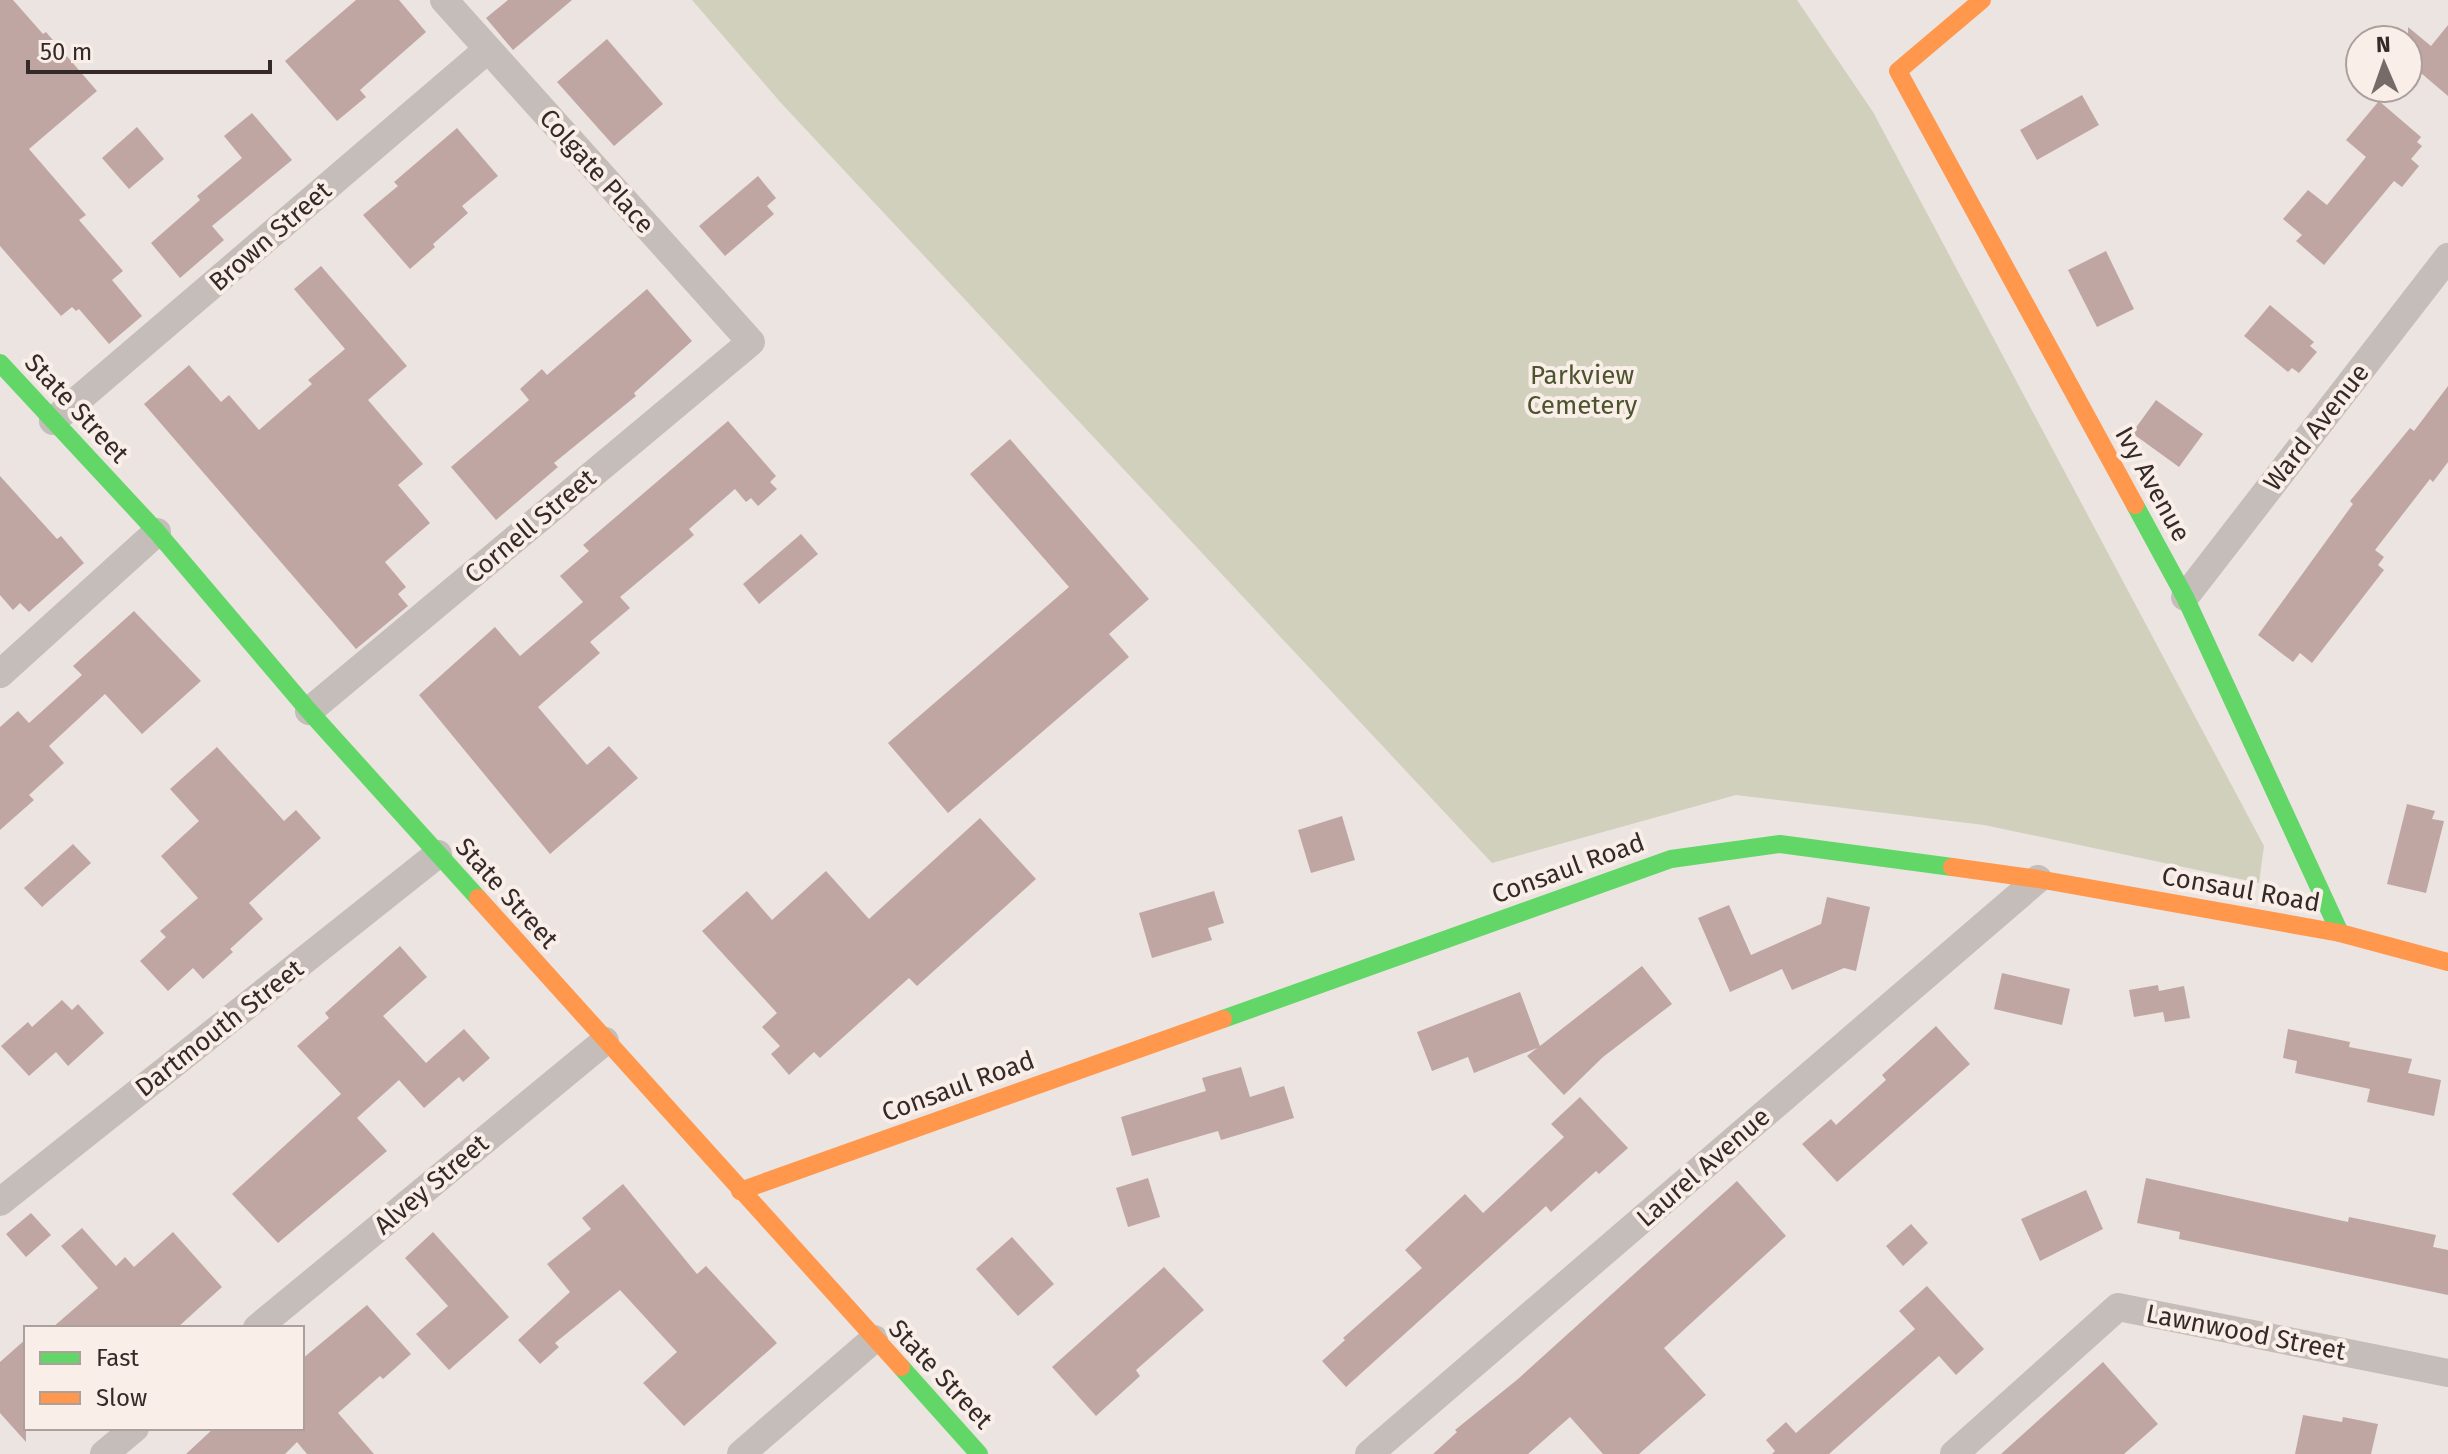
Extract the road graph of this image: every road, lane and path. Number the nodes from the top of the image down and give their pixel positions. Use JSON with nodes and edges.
{"nodes":[{"id":1,"x":444,"y":0,"type":"edge"},
{"id":2,"x":1982,"y":0,"type":"edge"},
{"id":3,"x":487,"y":50,"type":"junction"},
{"id":4,"x":2448,"y":257,"type":"edge"},
{"id":5,"x":751,"y":342,"type":"joint"},
{"id":6,"x":0,"y":363,"type":"edge"},
{"id":7,"x":53,"y":421,"type":"junction"},
{"id":8,"x":157,"y":532,"type":"junction"},
{"id":9,"x":2185,"y":597,"type":"junction"},
{"id":10,"x":0,"y":674,"type":"edge"},
{"id":11,"x":309,"y":711,"type":"junction"},
{"id":12,"x":438,"y":854,"type":"junction"},
{"id":13,"x":2038,"y":879,"type":"junction"},
{"id":14,"x":2340,"y":933,"type":"junction"},
{"id":15,"x":2448,"y":962,"type":"edge"},
{"id":16,"x":605,"y":1041,"type":"junction"},
{"id":17,"x":740,"y":1191,"type":"junction"},
{"id":18,"x":0,"y":1202,"type":"edge"},
{"id":19,"x":259,"y":1326,"type":"edge"},
{"id":20,"x":874,"y":1339,"type":"junction"},
{"id":21,"x":2448,"y":1373,"type":"edge"},
{"id":22,"x":133,"y":1430,"type":"edge"},
{"id":23,"x":104,"y":1454,"type":"edge"},
{"id":24,"x":741,"y":1454,"type":"edge"},
{"id":25,"x":979,"y":1454,"type":"edge"},
{"id":26,"x":1369,"y":1454,"type":"edge"},
{"id":27,"x":1954,"y":1454,"type":"edge"}],
"edges":[{"from":1,"to":3,"type":"street","name":"Colgate Place"},
{"from":2,"to":9,"type":"street","name":"Ivy Avenue"},
{"from":3,"to":5,"type":"street","name":"Colgate Place"},
{"from":3,"to":7,"type":"street","name":"Brown Street"},
{"from":4,"to":9,"type":"street","name":"Ward Avenue"},
{"from":5,"to":11,"type":"street","name":"Cornell Street"},
{"from":6,"to":7,"type":"street","name":"State Street"},
{"from":7,"to":8,"type":"street","name":"State Street"},
{"from":8,"to":10,"type":"street"},
{"from":8,"to":11,"type":"street","name":"State Street"},
{"from":9,"to":14,"type":"street","name":"Ivy Avenue"},
{"from":11,"to":12,"type":"street","name":"State Street"},
{"from":12,"to":16,"type":"street","name":"State Street"},
{"from":12,"to":18,"type":"street","name":"Dartmouth Street"},
{"from":13,"to":14,"type":"street","name":"Consaul Road"},
{"from":13,"to":17,"type":"street","name":"Consaul Road"},
{"from":13,"to":26,"type":"street","name":"Laurel Avenue"},
{"from":14,"to":15,"type":"street","name":"Consaul Road"},
{"from":16,"to":17,"type":"street","name":"State Street"},
{"from":16,"to":19,"type":"street","name":"Alvey Street"},
{"from":17,"to":20,"type":"street","name":"State Street"},
{"from":20,"to":24,"type":"street"},
{"from":20,"to":25,"type":"street","name":"State Street"},
{"from":21,"to":27,"type":"street","name":"Lawnwood Street"},
{"from":22,"to":23,"type":"street"}]}
